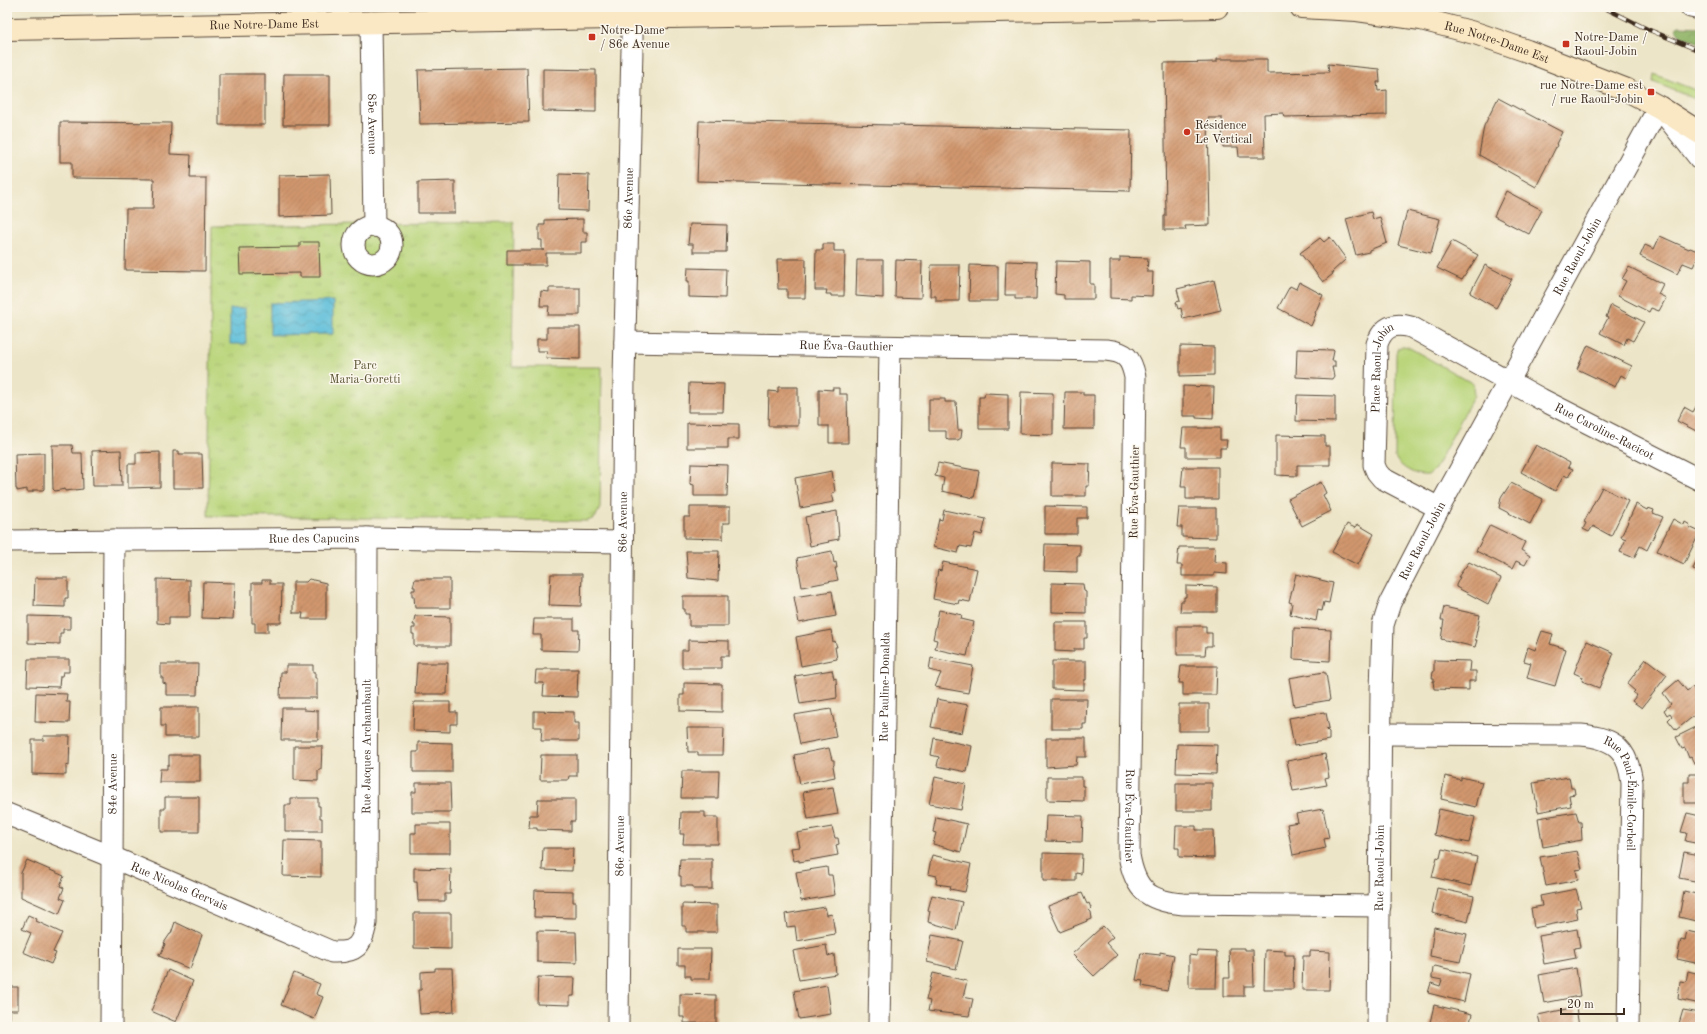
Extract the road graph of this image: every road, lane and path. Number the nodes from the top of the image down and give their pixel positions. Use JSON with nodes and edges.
{"nodes":[{"id":1,"x":1217,"y":7,"type":"edge"},
{"id":2,"x":1301,"y":7,"type":"edge"},
{"id":3,"x":1691,"y":7,"type":"edge"},
{"id":4,"x":920,"y":9,"type":"edge"},
{"id":5,"x":1700,"y":10,"type":"edge"},
{"id":6,"x":632,"y":12,"type":"edge"},
{"id":7,"x":371,"y":22,"type":"junction"},
{"id":8,"x":7,"y":29,"type":"edge"},
{"id":9,"x":1659,"y":107,"type":"junction"},
{"id":10,"x":1700,"y":122,"type":"edge"},
{"id":11,"x":1700,"y":133,"type":"edge"},
{"id":12,"x":1700,"y":159,"type":"edge"},
{"id":13,"x":374,"y":226,"type":"dead end"},
{"id":14,"x":625,"y":342,"type":"junction"},
{"id":15,"x":890,"y":347,"type":"junction"},
{"id":16,"x":1509,"y":381,"type":"junction"},
{"id":17,"x":1700,"y":480,"type":"edge"},
{"id":18,"x":1439,"y":508,"type":"junction"},
{"id":19,"x":367,"y":538,"type":"junction"},
{"id":20,"x":114,"y":540,"type":"junction"},
{"id":21,"x":7,"y":541,"type":"edge"},
{"id":22,"x":622,"y":542,"type":"junction"},
{"id":23,"x":1381,"y":734,"type":"junction"},
{"id":24,"x":7,"y":814,"type":"edge"},
{"id":25,"x":112,"y":857,"type":"junction"},
{"id":26,"x":1380,"y":906,"type":"junction"},
{"id":27,"x":352,"y":950,"type":"joint"},
{"id":28,"x":111,"y":1027,"type":"edge"},
{"id":29,"x":618,"y":1027,"type":"edge"},
{"id":30,"x":880,"y":1027,"type":"edge"},
{"id":31,"x":1378,"y":1027,"type":"edge"},
{"id":32,"x":1628,"y":1027,"type":"edge"}],
"edges":[{"from":1,"to":4,"type":"main road","name":"Rue Notre-Dame Est"},
{"from":2,"to":9,"type":"main road","name":"Rue Notre-Dame Est"},
{"from":3,"to":5,"type":"street"},
{"from":4,"to":6,"type":"main road","name":"Rue Notre-Dame Est"},
{"from":6,"to":7,"type":"main road","name":"Rue Notre-Dame Est"},
{"from":6,"to":14,"type":"street","name":"86e Avenue"},
{"from":7,"to":8,"type":"main road","name":"Rue Notre-Dame Est"},
{"from":7,"to":13,"type":"street","name":"85e Avenue"},
{"from":9,"to":10,"type":"main road","name":"Rue Notre-Dame Est"},
{"from":9,"to":11,"type":"main road","name":"Rue Notre-Dame Est"},
{"from":9,"to":12,"type":"street"},
{"from":9,"to":16,"type":"street","name":"Rue Raoul-Jobin"},
{"from":14,"to":15,"type":"street","name":"Rue Éva-Gauthier"},
{"from":14,"to":22,"type":"street","name":"86e Avenue"},
{"from":15,"to":26,"type":"street","name":"Rue Éva-Gauthier"},
{"from":15,"to":30,"type":"street","name":"Rue Pauline-Donalda"},
{"from":16,"to":17,"type":"street","name":"Rue Caroline-Racicot"},
{"from":16,"to":18,"type":"street","name":"Rue Raoul-Jobin"},
{"from":16,"to":18,"type":"street","name":"Place Raoul-Jobin"},
{"from":18,"to":23,"type":"street","name":"Rue Raoul-Jobin"},
{"from":19,"to":20,"type":"street","name":"Rue des Capucins"},
{"from":19,"to":22,"type":"street","name":"Rue des Capucins"},
{"from":19,"to":27,"type":"street","name":"Rue Jacques Archambault"},
{"from":20,"to":21,"type":"street","name":"Rue des Capucins"},
{"from":20,"to":25,"type":"street","name":"84e Avenue"},
{"from":22,"to":29,"type":"street","name":"86e Avenue"},
{"from":23,"to":26,"type":"street","name":"Rue Raoul-Jobin"},
{"from":23,"to":32,"type":"street","name":"Rue Paul-Émile-Corbeil"},
{"from":24,"to":25,"type":"street","name":"Rue Nicolas Gervais"},
{"from":25,"to":27,"type":"street","name":"Rue Nicolas Gervais"},
{"from":25,"to":28,"type":"street","name":"84e Avenue"},
{"from":26,"to":31,"type":"street","name":"Rue Raoul-Jobin"}]}
